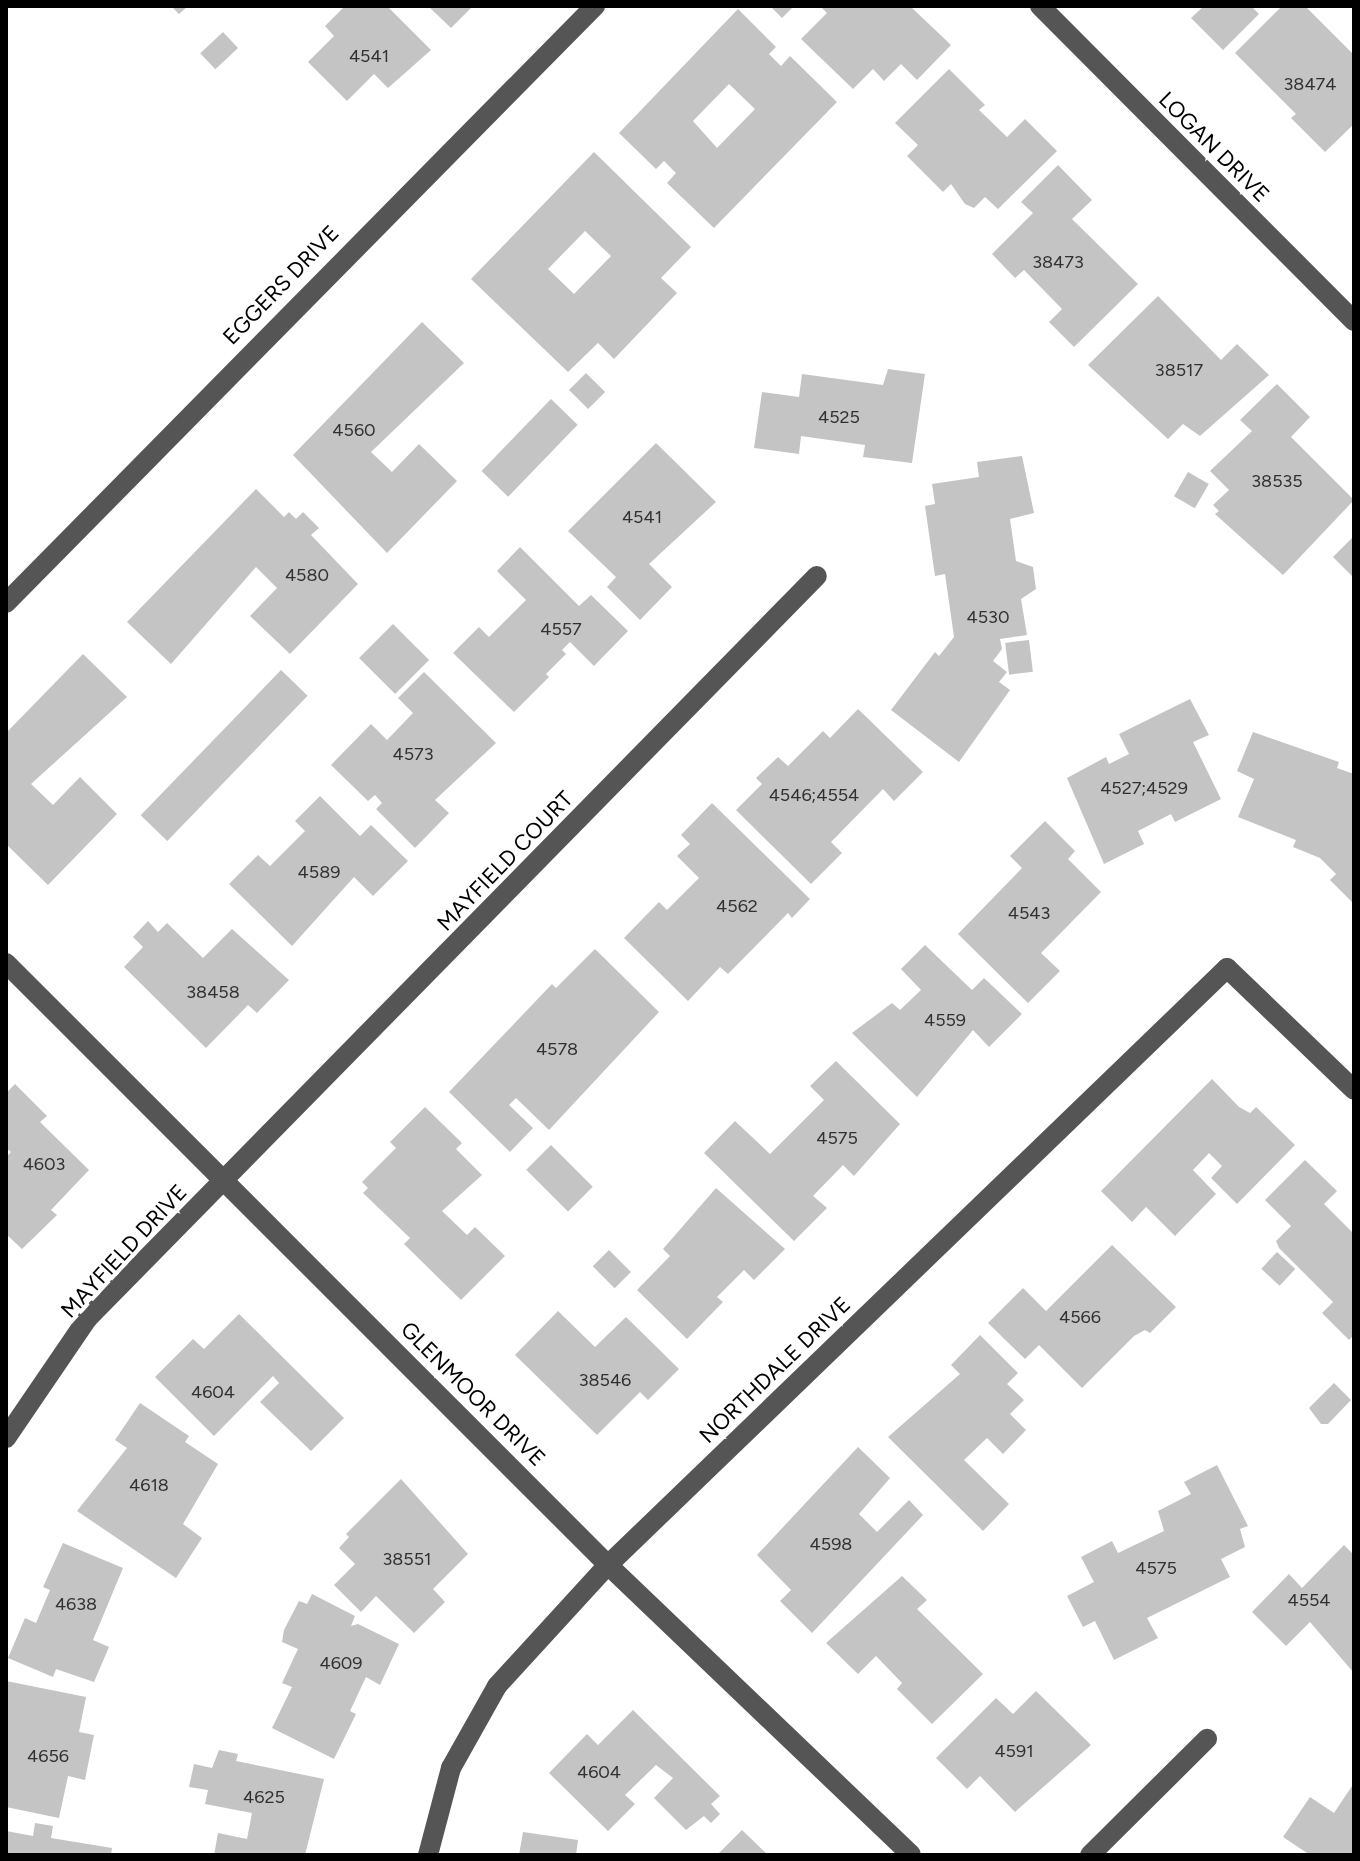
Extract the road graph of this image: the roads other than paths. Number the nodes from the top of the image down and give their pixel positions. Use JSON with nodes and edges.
{"nodes":[{"id":1,"x":595,"y":6,"type":"edge"},
{"id":2,"x":1040,"y":6,"type":"edge"},
{"id":3,"x":1354,"y":321,"type":"edge"},
{"id":4,"x":817,"y":576,"type":"dead end"},
{"id":5,"x":6,"y":603,"type":"edge"},
{"id":6,"x":6,"y":963,"type":"edge"},
{"id":7,"x":1354,"y":1090,"type":"edge"},
{"id":8,"x":227,"y":1179,"type":"junction"},
{"id":9,"x":6,"y":1438,"type":"edge"},
{"id":10,"x":608,"y":1565,"type":"junction"},
{"id":11,"x":1207,"y":1739,"type":"dead end"},
{"id":12,"x":428,"y":1855,"type":"edge"},
{"id":13,"x":911,"y":1855,"type":"edge"},
{"id":14,"x":1090,"y":1855,"type":"edge"}],
"edges":[{"from":1,"to":5,"type":"street","name":"EGGERS DRIVE"},
{"from":2,"to":3,"type":"street","name":"LOGAN DRIVE"},
{"from":4,"to":8,"type":"street","name":"MAYFIELD COURT"},
{"from":6,"to":8,"type":"street","name":"GLENMOOR DRIVE"},
{"from":7,"to":10,"type":"street","name":"NORTHDALE DRIVE"},
{"from":8,"to":9,"type":"street","name":"MAYFIELD DRIVE"},
{"from":8,"to":10,"type":"street","name":"GLENMOOR DRIVE"},
{"from":10,"to":12,"type":"street","name":"NORTHDALE DRIVE"},
{"from":10,"to":13,"type":"street","name":"GLENMOOR DRIVE"},
{"from":11,"to":14,"type":"street"}]}
